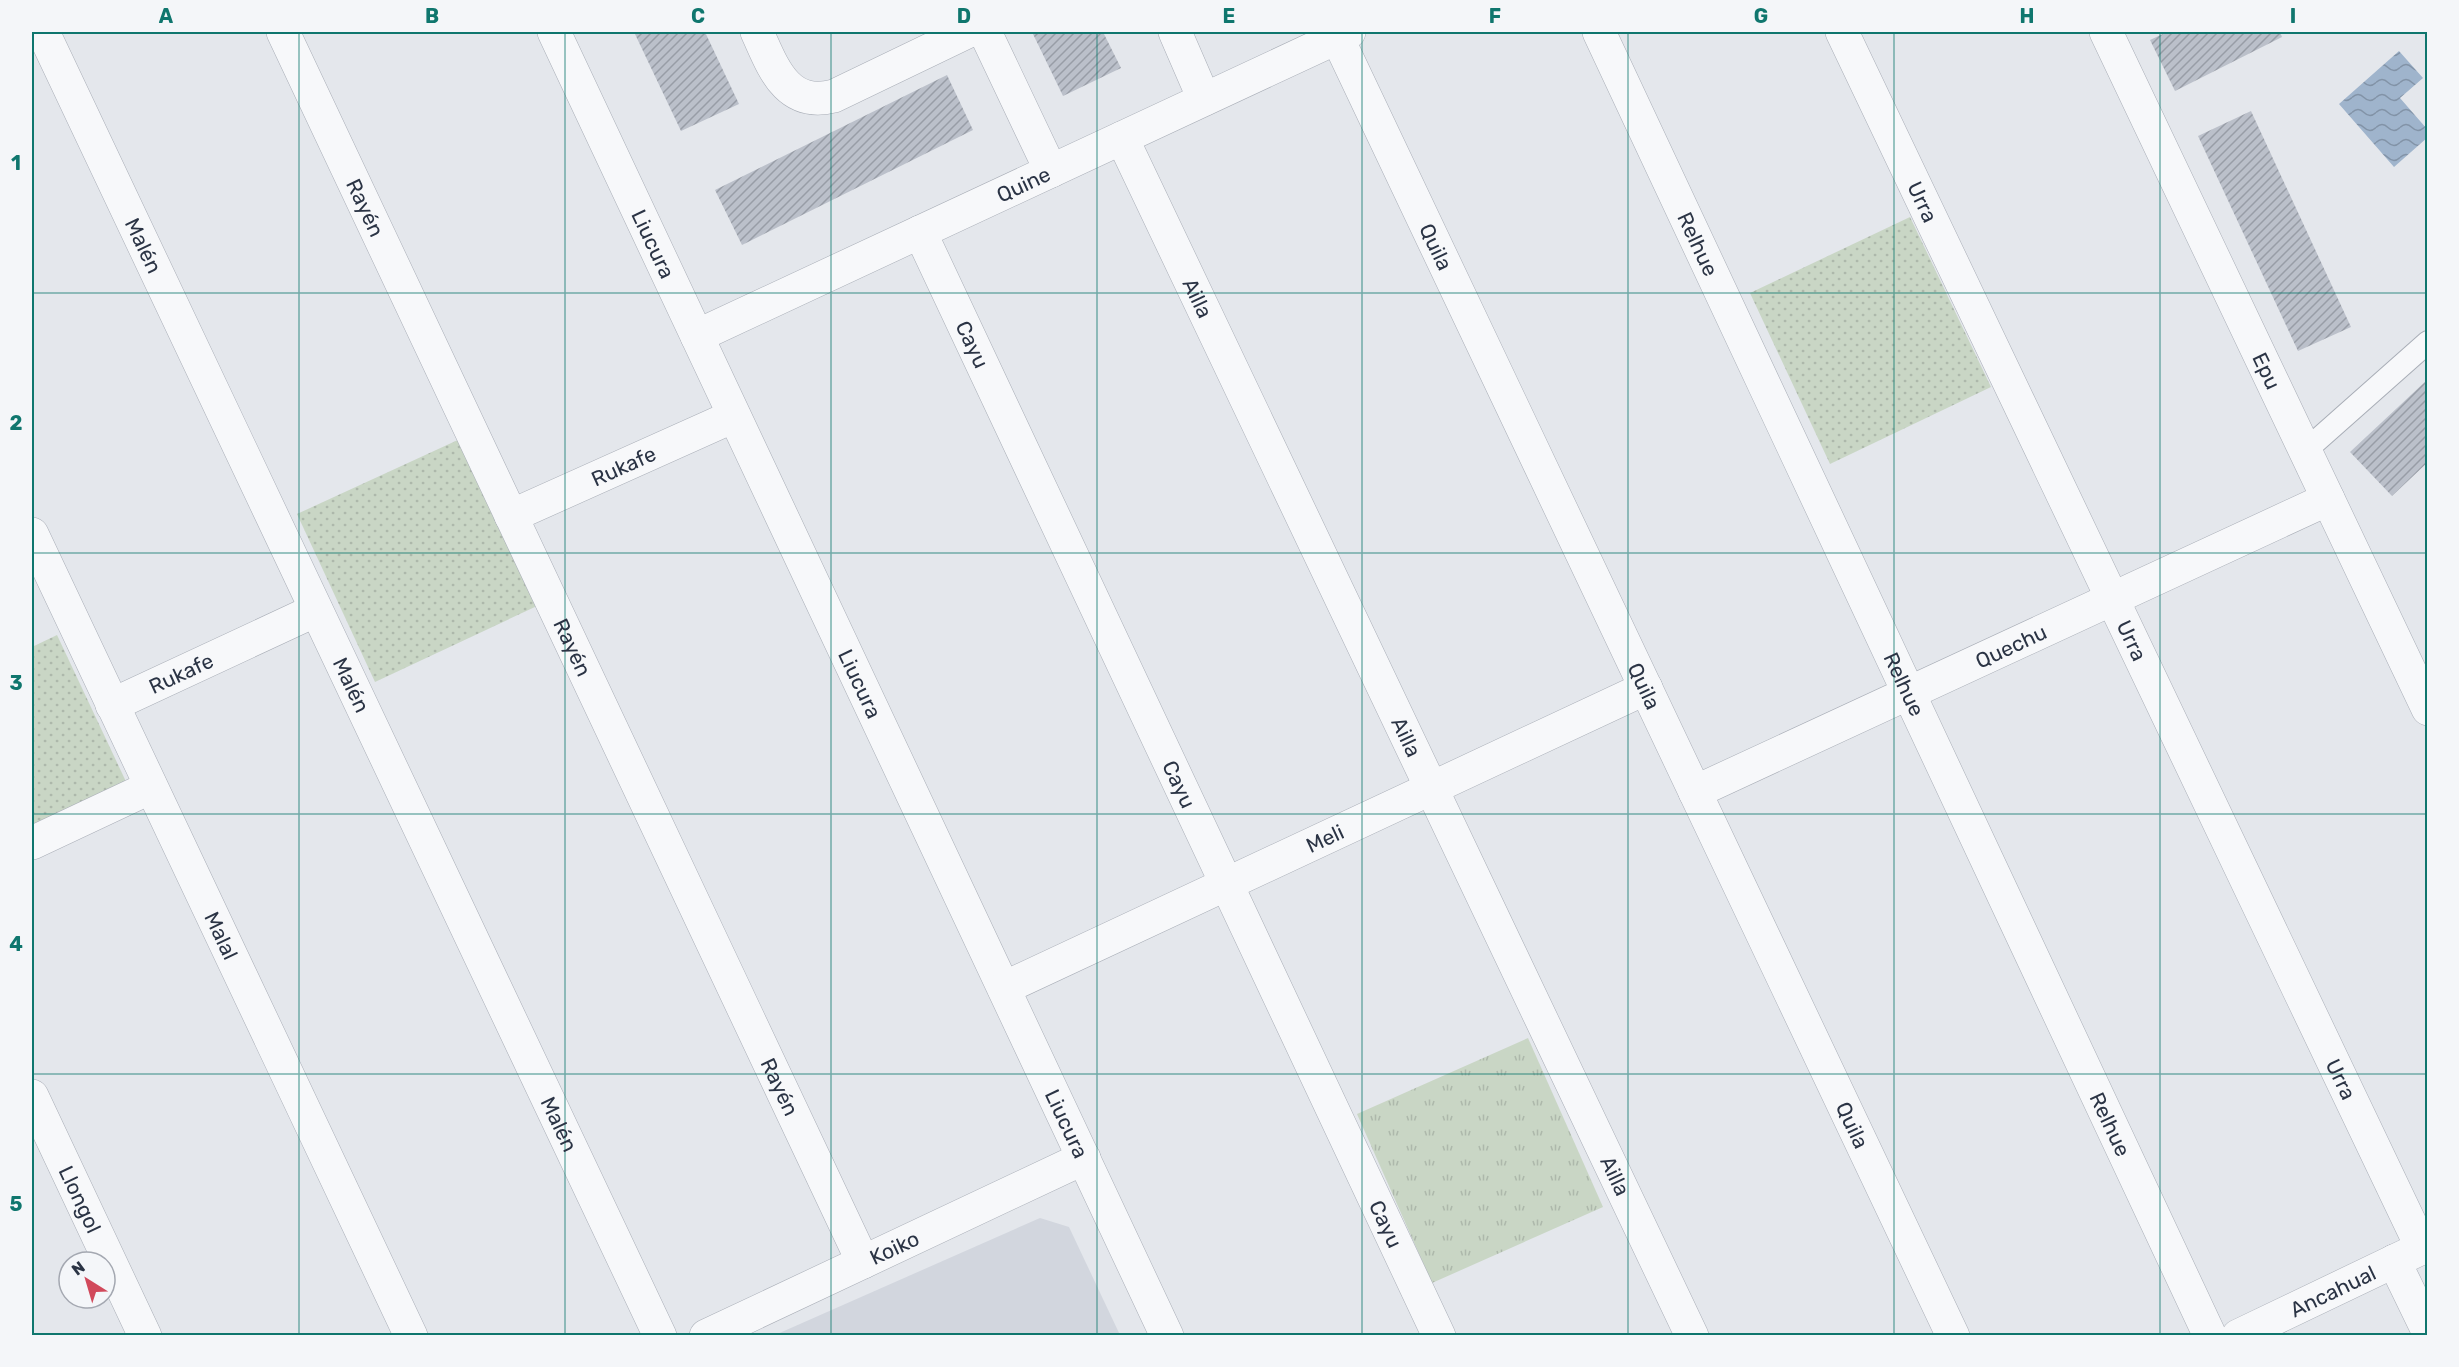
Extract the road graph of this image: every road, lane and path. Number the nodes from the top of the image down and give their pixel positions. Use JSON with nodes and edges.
{"nodes":[{"id":1,"x":43,"y":32,"type":"edge"},
{"id":2,"x":283,"y":32,"type":"edge"},
{"id":3,"x":554,"y":32,"type":"edge"},
{"id":4,"x":757,"y":32,"type":"edge"},
{"id":5,"x":967,"y":32,"type":"edge"},
{"id":6,"x":985,"y":32,"type":"edge"},
{"id":7,"x":1175,"y":32,"type":"edge"},
{"id":8,"x":1599,"y":32,"type":"edge"},
{"id":9,"x":1842,"y":32,"type":"edge"},
{"id":10,"x":2106,"y":32,"type":"edge"},
{"id":11,"x":1343,"y":34,"type":"edge"},
{"id":12,"x":1204,"y":99,"type":"junction"},
{"id":13,"x":1122,"y":138,"type":"junction"},
{"id":14,"x":1050,"y":171,"type":"junction"},
{"id":15,"x":920,"y":232,"type":"junction"},
{"id":16,"x":697,"y":336,"type":"junction"},
{"id":17,"x":2427,"y":342,"type":"edge"},
{"id":18,"x":734,"y":416,"type":"junction"},
{"id":19,"x":2305,"y":451,"type":"junction"},
{"id":20,"x":2328,"y":499,"type":"junction"},
{"id":21,"x":511,"y":516,"type":"junction"},
{"id":22,"x":32,"y":534,"type":"edge"},
{"id":23,"x":2113,"y":598,"type":"junction"},
{"id":24,"x":316,"y":610,"type":"junction"},
{"id":25,"x":1646,"y":688,"type":"junction"},
{"id":26,"x":1908,"y":693,"type":"junction"},
{"id":27,"x":112,"y":705,"type":"junction"},
{"id":28,"x":2427,"y":709,"type":"edge"},
{"id":29,"x":151,"y":787,"type":"junction"},
{"id":30,"x":1432,"y":789,"type":"junction"},
{"id":31,"x":1695,"y":792,"type":"junction"},
{"id":32,"x":32,"y":843,"type":"edge"},
{"id":33,"x":1227,"y":884,"type":"junction"},
{"id":34,"x":1004,"y":988,"type":"junction"},
{"id":35,"x":32,"y":1096,"type":"edge"},
{"id":36,"x":1084,"y":1158,"type":"junction"},
{"id":37,"x":2414,"y":1252,"type":"edge"},
{"id":38,"x":863,"y":1262,"type":"junction"},
{"id":39,"x":2427,"y":1332,"type":"edge"},
{"id":40,"x":145,"y":1335,"type":"edge"},
{"id":41,"x":411,"y":1335,"type":"edge"},
{"id":42,"x":660,"y":1335,"type":"edge"},
{"id":43,"x":706,"y":1335,"type":"edge"},
{"id":44,"x":1167,"y":1335,"type":"edge"},
{"id":45,"x":1439,"y":1335,"type":"edge"},
{"id":46,"x":1692,"y":1335,"type":"edge"},
{"id":47,"x":1953,"y":1335,"type":"edge"},
{"id":48,"x":2210,"y":1335,"type":"edge"},
{"id":49,"x":2238,"y":1335,"type":"edge"}],
"edges":[{"from":1,"to":24,"type":"street","name":"Malén"},
{"from":2,"to":21,"type":"street","name":"Rayén"},
{"from":3,"to":16,"type":"street","name":"Liucura"},
{"from":4,"to":5,"type":"street"},
{"from":6,"to":14,"type":"street"},
{"from":7,"to":12,"type":"street"},
{"from":8,"to":26,"type":"street","name":"Relhue"},
{"from":9,"to":23,"type":"street","name":"Urra"},
{"from":10,"to":19,"type":"street","name":"Epu"},
{"from":11,"to":12,"type":"street","name":"Quine"},
{"from":11,"to":25,"type":"street","name":"Quila"},
{"from":12,"to":13,"type":"street","name":"Quine"},
{"from":13,"to":14,"type":"street","name":"Quine"},
{"from":13,"to":30,"type":"street","name":"Ailla"},
{"from":14,"to":15,"type":"street","name":"Quine"},
{"from":15,"to":16,"type":"street","name":"Quine"},
{"from":15,"to":33,"type":"street","name":"Cayu"},
{"from":16,"to":18,"type":"street","name":"Liucura"},
{"from":17,"to":19,"type":"lane"},
{"from":18,"to":21,"type":"street","name":"Rukafe"},
{"from":18,"to":34,"type":"street","name":"Liucura"},
{"from":19,"to":20,"type":"street","name":"Epu"},
{"from":20,"to":23,"type":"street","name":"Quechu"},
{"from":20,"to":28,"type":"street","name":"Epu"},
{"from":21,"to":38,"type":"street","name":"Rayén"},
{"from":22,"to":27,"type":"street","name":"Malal"},
{"from":23,"to":26,"type":"street","name":"Quechu"},
{"from":23,"to":37,"type":"street","name":"Urra"},
{"from":24,"to":27,"type":"street","name":"Rukafe"},
{"from":24,"to":42,"type":"street","name":"Malén"},
{"from":25,"to":30,"type":"street","name":"Meli"},
{"from":25,"to":31,"type":"street","name":"Quila"},
{"from":26,"to":31,"type":"street","name":"Quechu"},
{"from":26,"to":48,"type":"street","name":"Relhue"},
{"from":27,"to":29,"type":"street","name":"Malal"},
{"from":29,"to":32,"type":"street"},
{"from":29,"to":41,"type":"street","name":"Malal"},
{"from":30,"to":33,"type":"street","name":"Meli"},
{"from":30,"to":46,"type":"street","name":"Ailla"},
{"from":31,"to":47,"type":"street","name":"Quila"},
{"from":33,"to":34,"type":"street","name":"Meli"},
{"from":33,"to":45,"type":"street","name":"Cayu"},
{"from":34,"to":36,"type":"street","name":"Liucura"},
{"from":35,"to":40,"type":"street","name":"Llongol"},
{"from":36,"to":38,"type":"street","name":"Koiko"},
{"from":36,"to":44,"type":"street","name":"Liucura"},
{"from":37,"to":39,"type":"street","name":"Urra"},
{"from":37,"to":49,"type":"street","name":"Ancahual"},
{"from":38,"to":43,"type":"street","name":"Koiko"}]}
